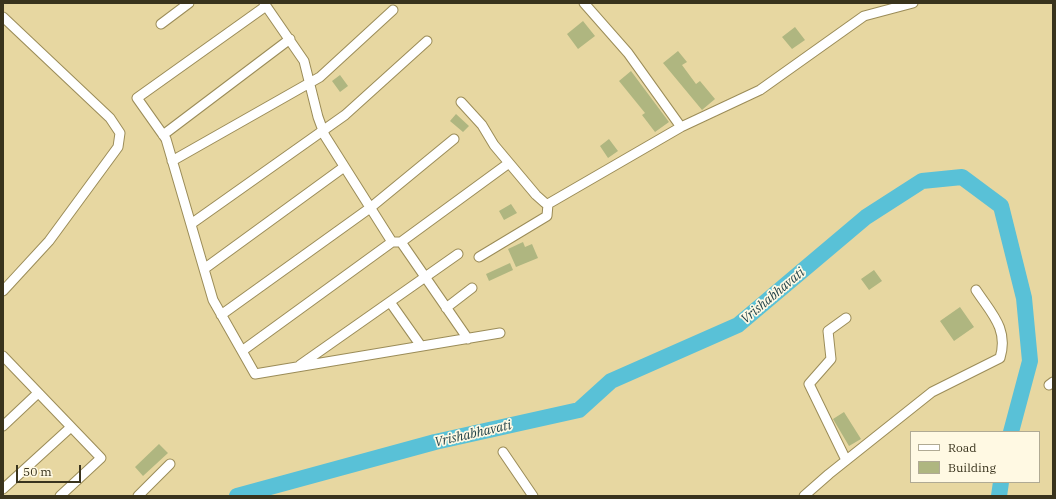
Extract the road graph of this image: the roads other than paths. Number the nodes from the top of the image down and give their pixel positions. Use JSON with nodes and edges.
{"nodes":[{"id":1,"x":189,"y":3,"type":"edge"},
{"id":2,"x":584,"y":3,"type":"edge"},
{"id":3,"x":913,"y":3,"type":"edge"},
{"id":4,"x":265,"y":4,"type":"edge"},
{"id":5,"x":393,"y":10,"type":"dead end"},
{"id":6,"x":3,"y":17,"type":"edge"},
{"id":7,"x":162,"y":24,"type":"dead end"},
{"id":8,"x":290,"y":39,"type":"junction"},
{"id":9,"x":427,"y":42,"type":"dead end"},
{"id":10,"x":310,"y":84,"type":"junction"},
{"id":11,"x":461,"y":102,"type":"dead end"},
{"id":12,"x":680,"y":127,"type":"junction"},
{"id":13,"x":323,"y":130,"type":"junction"},
{"id":14,"x":163,"y":135,"type":"junction"},
{"id":15,"x":454,"y":139,"type":"dead end"},
{"id":16,"x":172,"y":161,"type":"junction"},
{"id":17,"x":509,"y":163,"type":"junction"},
{"id":18,"x":344,"y":167,"type":"junction"},
{"id":19,"x":548,"y":204,"type":"junction"},
{"id":20,"x":370,"y":208,"type":"junction"},
{"id":21,"x":191,"y":224,"type":"junction"},
{"id":22,"x":397,"y":242,"type":"junction"},
{"id":23,"x":458,"y":254,"type":"dead end"},
{"id":24,"x":478,"y":257,"type":"dead end"},
{"id":25,"x":204,"y":268,"type":"junction"},
{"id":26,"x":425,"y":277,"type":"junction"},
{"id":27,"x":472,"y":288,"type":"dead end"},
{"id":28,"x":976,"y":290,"type":"dead end"},
{"id":29,"x":3,"y":291,"type":"edge"},
{"id":30,"x":390,"y":302,"type":"junction"},
{"id":31,"x":446,"y":308,"type":"junction"},
{"id":32,"x":221,"y":315,"type":"junction"},
{"id":33,"x":846,"y":318,"type":"dead end"},
{"id":34,"x":500,"y":333,"type":"dead end"},
{"id":35,"x":468,"y":339,"type":"junction"},
{"id":36,"x":421,"y":346,"type":"junction"},
{"id":37,"x":242,"y":351,"type":"junction"},
{"id":38,"x":5,"y":361,"type":"edge"},
{"id":39,"x":299,"y":366,"type":"junction"},
{"id":40,"x":38,"y":393,"type":"junction"},
{"id":41,"x":3,"y":426,"type":"edge"},
{"id":42,"x":71,"y":427,"type":"junction"},
{"id":43,"x":503,"y":452,"type":"dead end"},
{"id":44,"x":846,"y":460,"type":"junction"},
{"id":45,"x":170,"y":464,"type":"dead end"},
{"id":46,"x":3,"y":489,"type":"edge"},
{"id":47,"x":60,"y":496,"type":"edge"},
{"id":48,"x":138,"y":496,"type":"edge"},
{"id":49,"x":533,"y":496,"type":"edge"},
{"id":50,"x":804,"y":496,"type":"edge"}],
"edges":[{"from":1,"to":7,"type":"street"},
{"from":2,"to":12,"type":"street"},
{"from":3,"to":12,"type":"street"},
{"from":4,"to":8,"type":"street"},
{"from":4,"to":14,"type":"street"},
{"from":5,"to":10,"type":"street"},
{"from":6,"to":29,"type":"street"},
{"from":8,"to":10,"type":"street"},
{"from":8,"to":14,"type":"street"},
{"from":9,"to":13,"type":"street"},
{"from":10,"to":13,"type":"street"},
{"from":10,"to":16,"type":"street"},
{"from":11,"to":17,"type":"street"},
{"from":12,"to":19,"type":"street"},
{"from":13,"to":18,"type":"street"},
{"from":13,"to":21,"type":"street"},
{"from":14,"to":16,"type":"street"},
{"from":15,"to":20,"type":"street"},
{"from":16,"to":21,"type":"street"},
{"from":17,"to":19,"type":"street"},
{"from":17,"to":22,"type":"street"},
{"from":18,"to":20,"type":"street"},
{"from":18,"to":25,"type":"street"},
{"from":19,"to":24,"type":"street"},
{"from":20,"to":22,"type":"street"},
{"from":20,"to":32,"type":"street"},
{"from":21,"to":25,"type":"street"},
{"from":22,"to":26,"type":"street"},
{"from":22,"to":37,"type":"street"},
{"from":23,"to":26,"type":"street"},
{"from":25,"to":32,"type":"street"},
{"from":26,"to":30,"type":"street"},
{"from":26,"to":31,"type":"street"},
{"from":27,"to":31,"type":"street"},
{"from":28,"to":44,"type":"street"},
{"from":30,"to":36,"type":"street"},
{"from":30,"to":39,"type":"street"},
{"from":31,"to":35,"type":"street"},
{"from":32,"to":37,"type":"street"},
{"from":33,"to":44,"type":"street"},
{"from":34,"to":35,"type":"street"},
{"from":35,"to":36,"type":"street"},
{"from":36,"to":39,"type":"street"},
{"from":37,"to":39,"type":"street"},
{"from":38,"to":40,"type":"street"},
{"from":40,"to":41,"type":"street"},
{"from":40,"to":42,"type":"street"},
{"from":42,"to":46,"type":"street"},
{"from":42,"to":47,"type":"street"},
{"from":43,"to":49,"type":"street"},
{"from":44,"to":50,"type":"street"},
{"from":45,"to":48,"type":"street"}]}
